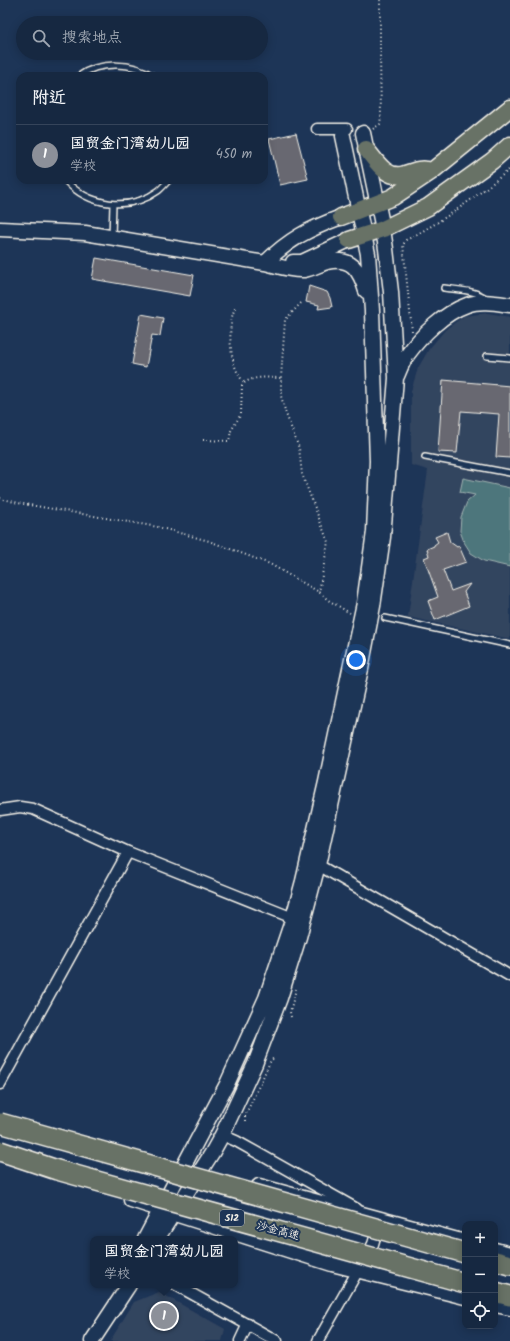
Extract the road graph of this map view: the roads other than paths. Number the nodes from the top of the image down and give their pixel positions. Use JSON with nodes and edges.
{"nodes":[{"id":1,"x":88,"y":72,"type":"edge"},
{"id":2,"x":147,"y":72,"type":"edge"},
{"id":3,"x":510,"y":108,"type":"edge"},
{"id":4,"x":318,"y":129,"type":"dead end"},
{"id":5,"x":345,"y":133,"type":"junction"},
{"id":6,"x":363,"y":133,"type":"joint"},
{"id":7,"x":510,"y":145,"type":"edge"},
{"id":8,"x":366,"y":149,"type":"junction"},
{"id":9,"x":432,"y":171,"type":"junction"},
{"id":10,"x":68,"y":184,"type":"edge"},
{"id":11,"x":165,"y":184,"type":"edge"},
{"id":12,"x":113,"y":204,"type":"junction"},
{"id":13,"x":377,"y":204,"type":"junction"},
{"id":14,"x":358,"y":210,"type":"junction"},
{"id":15,"x":341,"y":217,"type":"joint"},
{"id":16,"x":0,"y":229,"type":"edge"},
{"id":17,"x":383,"y":229,"type":"junction"},
{"id":18,"x":112,"y":238,"type":"junction"},
{"id":19,"x":357,"y":238,"type":"junction"},
{"id":20,"x":265,"y":263,"type":"junction"},
{"id":21,"x":444,"y":288,"type":"dead end"},
{"id":22,"x":491,"y":302,"type":"junction"},
{"id":23,"x":510,"y":305,"type":"edge"},
{"id":24,"x":372,"y":311,"type":"junction"},
{"id":25,"x":487,"y":356,"type":"dead end"},
{"id":26,"x":510,"y":358,"type":"edge"},
{"id":27,"x":396,"y":378,"type":"junction"},
{"id":28,"x":425,"y":457,"type":"dead end"},
{"id":29,"x":510,"y":472,"type":"edge"},
{"id":30,"x":385,"y":618,"type":"dead end"},
{"id":31,"x":510,"y":646,"type":"edge"},
{"id":32,"x":3,"y":810,"type":"edge"},
{"id":33,"x":0,"y":820,"type":"edge"},
{"id":34,"x":128,"y":852,"type":"junction"},
{"id":35,"x":313,"y":862,"type":"junction"},
{"id":36,"x":293,"y":918,"type":"junction"},
{"id":37,"x":510,"y":976,"type":"edge"},
{"id":38,"x":0,"y":1084,"type":"edge"},
{"id":39,"x":0,"y":1114,"type":"edge"},
{"id":40,"x":0,"y":1123,"type":"edge"},
{"id":41,"x":222,"y":1135,"type":"junction"},
{"id":42,"x":0,"y":1151,"type":"edge"},
{"id":43,"x":0,"y":1156,"type":"edge"},
{"id":44,"x":184,"y":1166,"type":"junction"},
{"id":45,"x":201,"y":1171,"type":"junction"},
{"id":46,"x":167,"y":1212,"type":"junction"},
{"id":47,"x":366,"y":1214,"type":"junction"},
{"id":48,"x":147,"y":1236,"type":"edge"},
{"id":49,"x":159,"y":1236,"type":"edge"},
{"id":50,"x":462,"y":1241,"type":"edge"},
{"id":51,"x":498,"y":1251,"type":"edge"},
{"id":52,"x":462,"y":1252,"type":"edge"},
{"id":53,"x":510,"y":1254,"type":"edge"},
{"id":54,"x":498,"y":1262,"type":"edge"},
{"id":55,"x":510,"y":1265,"type":"edge"},
{"id":56,"x":358,"y":1271,"type":"junction"},
{"id":57,"x":462,"y":1282,"type":"edge"},
{"id":58,"x":116,"y":1288,"type":"edge"},
{"id":59,"x":127,"y":1288,"type":"edge"},
{"id":60,"x":182,"y":1288,"type":"edge"},
{"id":61,"x":498,"y":1293,"type":"edge"},
{"id":62,"x":462,"y":1296,"type":"edge"},
{"id":63,"x":510,"y":1296,"type":"edge"},
{"id":64,"x":498,"y":1306,"type":"edge"},
{"id":65,"x":510,"y":1308,"type":"edge"},
{"id":66,"x":248,"y":1324,"type":"junction"},
{"id":67,"x":82,"y":1341,"type":"edge"},
{"id":68,"x":92,"y":1341,"type":"edge"},
{"id":69,"x":240,"y":1341,"type":"edge"},
{"id":70,"x":277,"y":1341,"type":"edge"},
{"id":71,"x":318,"y":1341,"type":"edge"}],
"edges":[{"from":1,"to":2,"type":"lane"},
{"from":3,"to":9,"type":"main road"},
{"from":4,"to":5,"type":"street"},
{"from":5,"to":6,"type":"street"},
{"from":5,"to":14,"type":"main road"},
{"from":6,"to":8,"type":"main road"},
{"from":7,"to":17,"type":"main road"},
{"from":8,"to":9,"type":"main road"},
{"from":8,"to":13,"type":"main road"},
{"from":9,"to":13,"type":"main road"},
{"from":10,"to":12,"type":"lane"},
{"from":11,"to":12,"type":"lane"},
{"from":12,"to":18,"type":"lane"},
{"from":13,"to":14,"type":"main road"},
{"from":13,"to":17,"type":"main road"},
{"from":14,"to":15,"type":"main road"},
{"from":14,"to":19,"type":"main road"},
{"from":15,"to":20,"type":"main road"},
{"from":16,"to":18,"type":"main road"},
{"from":17,"to":19,"type":"main road"},
{"from":17,"to":27,"type":"main road"},
{"from":18,"to":20,"type":"main road"},
{"from":19,"to":20,"type":"main road"},
{"from":19,"to":24,"type":"main road"},
{"from":20,"to":24,"type":"main road"},
{"from":21,"to":22,"type":"lane"},
{"from":22,"to":23,"type":"main road"},
{"from":22,"to":27,"type":"main road"},
{"from":24,"to":35,"type":"main road"},
{"from":25,"to":26,"type":"lane"},
{"from":27,"to":35,"type":"main road"},
{"from":28,"to":29,"type":"lane"},
{"from":30,"to":31,"type":"lane"},
{"from":32,"to":33,"type":"street"},
{"from":32,"to":34,"type":"street"},
{"from":34,"to":36,"type":"street"},
{"from":34,"to":38,"type":"street"},
{"from":35,"to":36,"type":"main road"},
{"from":35,"to":37,"type":"street"},
{"from":35,"to":41,"type":"main road"},
{"from":36,"to":44,"type":"main road"},
{"from":39,"to":44,"type":"main road"},
{"from":40,"to":52,"type":"highway","bridge":true},
{"from":41,"to":45,"type":"main road"},
{"from":41,"to":47,"type":"street"},
{"from":42,"to":57,"type":"highway","name":"沙金高速","number":"S12","bridge":true},
{"from":43,"to":46,"type":"main road"},
{"from":44,"to":45,"type":"main road"},
{"from":44,"to":46,"type":"main road"},
{"from":45,"to":46,"type":"main road"},
{"from":45,"to":47,"type":"main road"},
{"from":46,"to":48,"type":"main road"},
{"from":46,"to":49,"type":"main road"},
{"from":46,"to":56,"type":"main road"},
{"from":47,"to":50,"type":"main road"},
{"from":47,"to":56,"type":"street"},
{"from":51,"to":53,"type":"main road"},
{"from":54,"to":55,"type":"highway"},
{"from":56,"to":62,"type":"main road"},
{"from":56,"to":71,"type":"street"},
{"from":58,"to":67,"type":"main road"},
{"from":59,"to":68,"type":"main road"},
{"from":60,"to":66,"type":"street"},
{"from":61,"to":63,"type":"highway"},
{"from":64,"to":65,"type":"main road"},
{"from":66,"to":69,"type":"street"},
{"from":66,"to":70,"type":"street"}]}
